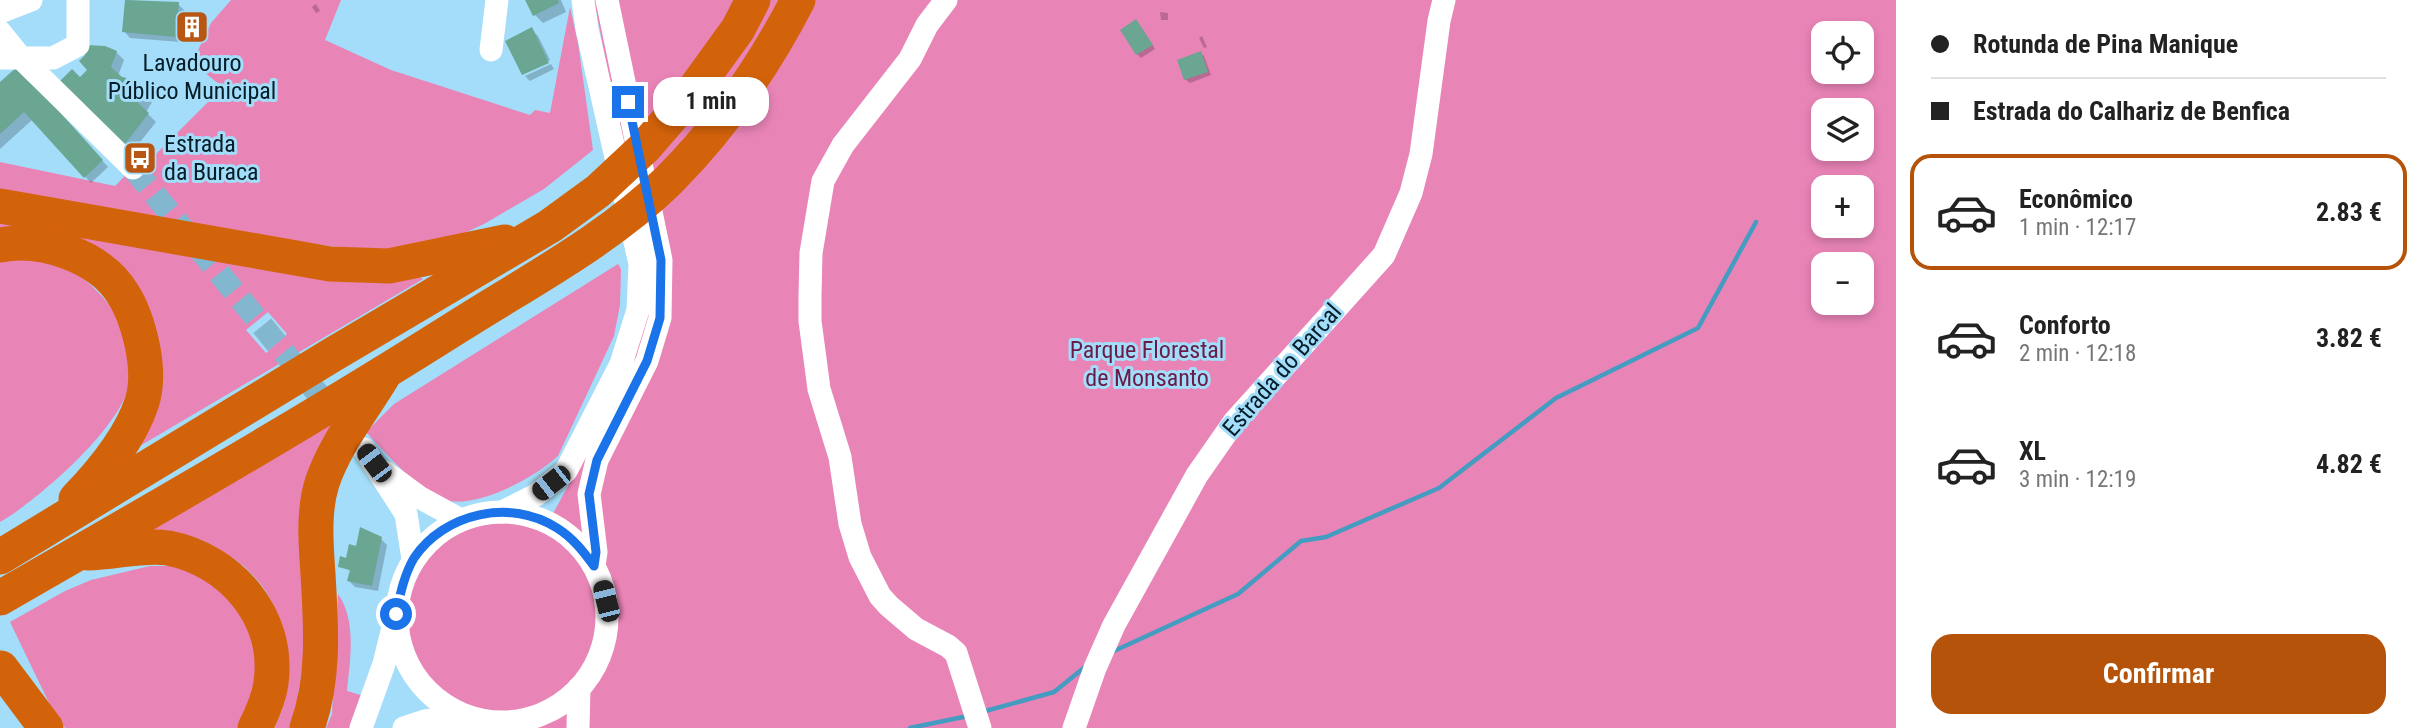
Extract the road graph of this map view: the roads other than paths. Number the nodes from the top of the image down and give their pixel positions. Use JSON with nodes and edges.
{"nodes":[{"id":1,"x":32,"y":0,"type":"edge"},
{"id":2,"x":78,"y":0,"type":"edge"},
{"id":3,"x":497,"y":0,"type":"edge"},
{"id":4,"x":583,"y":0,"type":"edge"},
{"id":5,"x":607,"y":0,"type":"edge"},
{"id":6,"x":753,"y":0,"type":"edge"},
{"id":7,"x":798,"y":0,"type":"edge"},
{"id":8,"x":946,"y":0,"type":"edge"},
{"id":9,"x":1444,"y":0,"type":"edge"},
{"id":10,"x":2,"y":18,"type":"edge"},
{"id":11,"x":491,"y":50,"type":"dead end"},
{"id":12,"x":11,"y":58,"type":"edge"},
{"id":13,"x":133,"y":168,"type":"tunnel mouth"},
{"id":14,"x":0,"y":206,"type":"edge"},
{"id":15,"x":536,"y":235,"type":"junction"},
{"id":16,"x":0,"y":245,"type":"edge"},
{"id":17,"x":386,"y":372,"type":"junction"},
{"id":18,"x":502,"y":512,"type":"junction"},
{"id":19,"x":461,"y":520,"type":"junction"},
{"id":20,"x":13,"y":549,"type":"edge"},
{"id":21,"x":78,"y":553,"type":"junction"},
{"id":22,"x":413,"y":559,"type":"junction"},
{"id":23,"x":594,"y":566,"type":"junction"},
{"id":24,"x":0,"y":597,"type":"edge"},
{"id":25,"x":396,"y":614,"type":"junction"},
{"id":26,"x":1,"y":667,"type":"edge"},
{"id":27,"x":579,"y":688,"type":"junction"},
{"id":28,"x":483,"y":722,"type":"edge"},
{"id":29,"x":23,"y":728,"type":"edge"},
{"id":30,"x":46,"y":728,"type":"edge"},
{"id":31,"x":255,"y":728,"type":"edge"},
{"id":32,"x":307,"y":728,"type":"edge"},
{"id":33,"x":361,"y":728,"type":"edge"},
{"id":34,"x":404,"y":728,"type":"edge"},
{"id":35,"x":578,"y":728,"type":"edge"},
{"id":36,"x":981,"y":728,"type":"edge"},
{"id":37,"x":1074,"y":728,"type":"edge"}],
"edges":[{"from":1,"to":10,"type":"street"},
{"from":2,"to":12,"type":"street"},
{"from":3,"to":11,"type":"street"},
{"from":4,"to":18,"type":"street"},
{"from":5,"to":23,"type":"street"},
{"from":6,"to":15,"type":"highway"},
{"from":7,"to":17,"type":"highway"},
{"from":8,"to":36,"type":"street"},
{"from":9,"to":37,"type":"street","name":"Estrada do Barcal"},
{"from":10,"to":12,"type":"street"},
{"from":12,"to":13,"type":"street"},
{"from":14,"to":15,"type":"highway"},
{"from":15,"to":20,"type":"highway"},
{"from":16,"to":20,"type":"highway"},
{"from":17,"to":21,"type":"highway"},
{"from":17,"to":32,"type":"highway"},
{"from":18,"to":19,"type":"street"},
{"from":18,"to":23,"type":"street"},
{"from":19,"to":22,"type":"street"},
{"from":19,"to":22,"type":"street"},
{"from":21,"to":24,"type":"highway"},
{"from":21,"to":31,"type":"highway"},
{"from":22,"to":25,"type":"street"},
{"from":23,"to":27,"type":"street"},
{"from":25,"to":28,"type":"street"},
{"from":25,"to":33,"type":"street"},
{"from":26,"to":29,"type":"highway"},
{"from":26,"to":30,"type":"highway"},
{"from":27,"to":28,"type":"street"},
{"from":27,"to":35,"type":"street"},
{"from":28,"to":34,"type":"street"}]}
